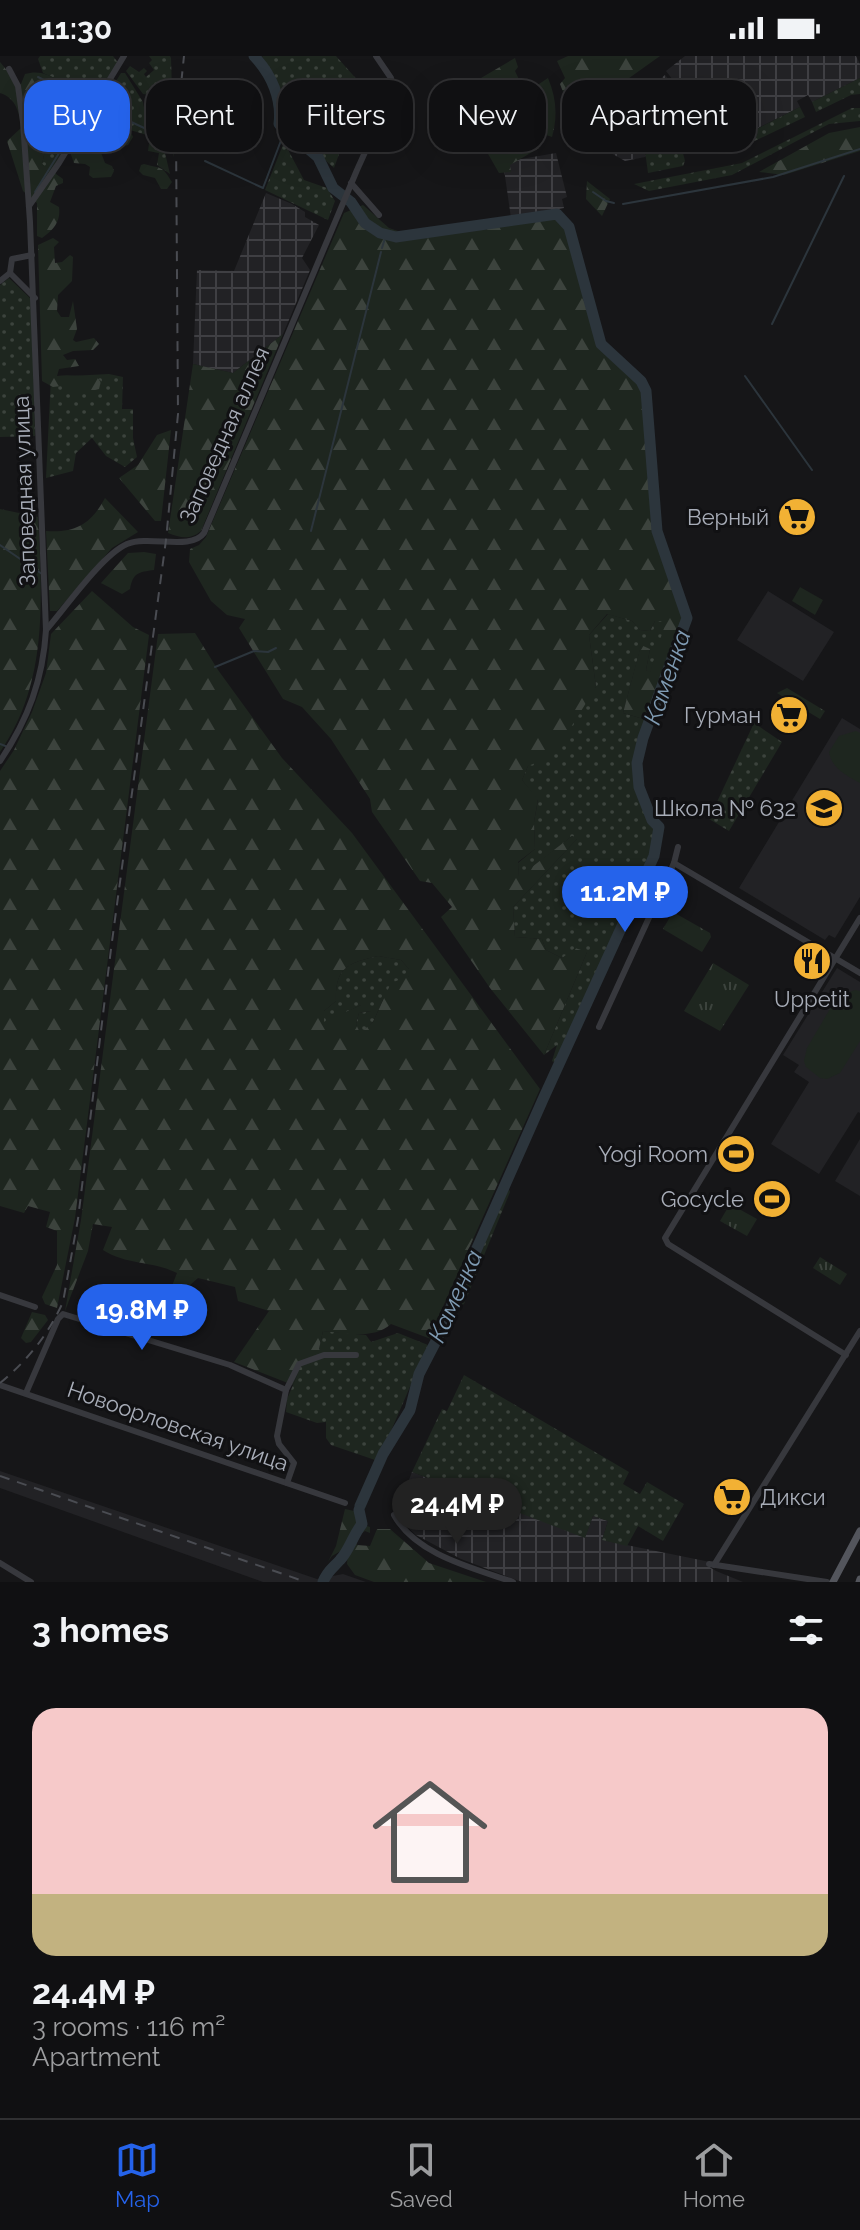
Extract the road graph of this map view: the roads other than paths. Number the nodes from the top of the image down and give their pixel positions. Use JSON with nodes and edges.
{"nodes":[{"id":1,"x":124,"y":56,"type":"edge"},
{"id":2,"x":376,"y":56,"type":"edge"},
{"id":3,"x":9,"y":69,"type":"dead end"},
{"id":4,"x":350,"y":186,"type":"junction"},
{"id":5,"x":29,"y":206,"type":"junction"},
{"id":6,"x":379,"y":215,"type":"dead end"},
{"id":7,"x":32,"y":255,"type":"junction"},
{"id":8,"x":10,"y":273,"type":"junction"},
{"id":9,"x":0,"y":281,"type":"edge"},
{"id":10,"x":35,"y":298,"type":"junction"},
{"id":11,"x":46,"y":630,"type":"junction"},
{"id":12,"x":0,"y":761,"type":"edge"},
{"id":13,"x":678,"y":847,"type":"dead end"},
{"id":14,"x":674,"y":863,"type":"junction"},
{"id":15,"x":860,"y":918,"type":"edge"},
{"id":16,"x":835,"y":958,"type":"junction"},
{"id":17,"x":860,"y":973,"type":"edge"},
{"id":18,"x":599,"y":1027,"type":"dead end"},
{"id":19,"x":0,"y":1295,"type":"edge"},
{"id":20,"x":35,"y":1307,"type":"dead end"},
{"id":21,"x":860,"y":1331,"type":"edge"},
{"id":22,"x":356,"y":1355,"type":"dead end"},
{"id":23,"x":846,"y":1355,"type":"junction"},
{"id":24,"x":0,"y":1385,"type":"edge"},
{"id":25,"x":286,"y":1390,"type":"junction"},
{"id":26,"x":26,"y":1393,"type":"junction"},
{"id":27,"x":287,"y":1483,"type":"junction"},
{"id":28,"x":345,"y":1503,"type":"dead end"},
{"id":29,"x":394,"y":1515,"type":"dead end"},
{"id":30,"x":860,"y":1531,"type":"edge"},
{"id":31,"x":0,"y":1563,"type":"edge"},
{"id":32,"x":31,"y":1582,"type":"edge"},
{"id":33,"x":513,"y":1582,"type":"edge"},
{"id":34,"x":830,"y":1582,"type":"edge"}],
"edges":[{"from":1,"to":5,"type":"street"},
{"from":2,"to":4,"type":"street"},
{"from":3,"to":5,"type":"street","name":"Заповедная улица"},
{"from":4,"to":6,"type":"street"},
{"from":4,"to":11,"type":"street","name":"Заповедная аллея"},
{"from":5,"to":7,"type":"street","name":"Заповедная улица"},
{"from":7,"to":8,"type":"street"},
{"from":7,"to":10,"type":"street","name":"Заповедная улица"},
{"from":8,"to":9,"type":"street"},
{"from":8,"to":10,"type":"street"},
{"from":10,"to":11,"type":"street","name":"Заповедная улица"},
{"from":11,"to":12,"type":"street","name":"Заповедная улица"},
{"from":13,"to":14,"type":"street"},
{"from":14,"to":16,"type":"street"},
{"from":14,"to":18,"type":"street"},
{"from":15,"to":16,"type":"street"},
{"from":16,"to":17,"type":"street"},
{"from":16,"to":23,"type":"street"},
{"from":19,"to":20,"type":"street"},
{"from":21,"to":23,"type":"street"},
{"from":22,"to":25,"type":"street"},
{"from":23,"to":34,"type":"street"},
{"from":24,"to":26,"type":"street","name":"Новоорловская улица"},
{"from":25,"to":26,"type":"street"},
{"from":25,"to":27,"type":"street"},
{"from":26,"to":27,"type":"street","name":"Новоорловская улица"},
{"from":27,"to":28,"type":"street","name":"Новоорловская улица"},
{"from":29,"to":33,"type":"street"},
{"from":30,"to":34,"type":"main road"},
{"from":31,"to":32,"type":"street"}]}
